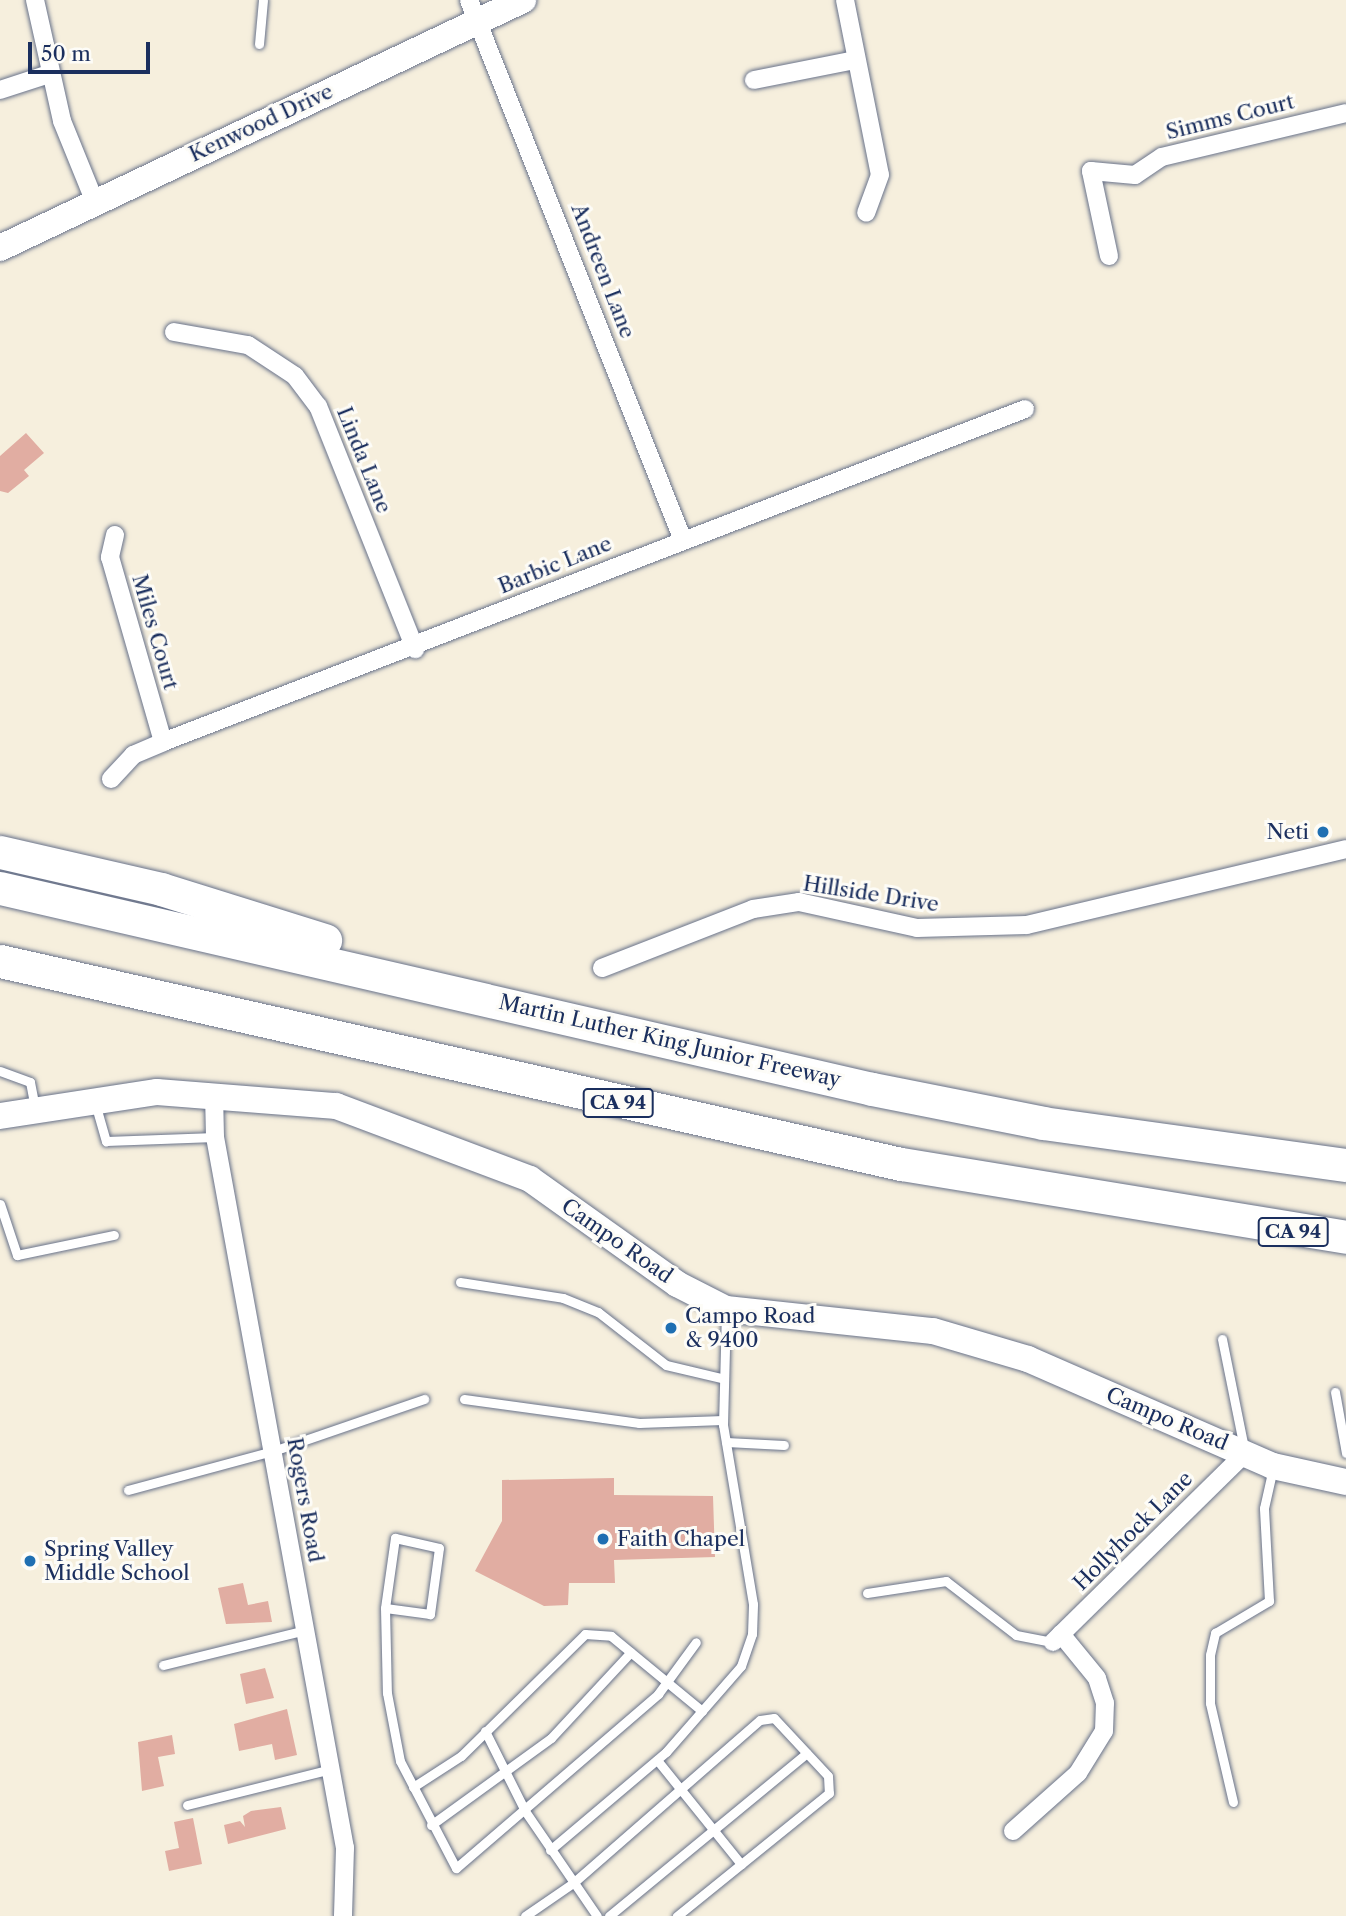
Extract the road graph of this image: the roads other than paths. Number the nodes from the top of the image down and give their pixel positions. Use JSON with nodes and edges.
{"nodes":[{"id":1,"x":35,"y":0,"type":"edge"},
{"id":2,"x":263,"y":0,"type":"edge"},
{"id":3,"x":523,"y":0,"type":"edge"},
{"id":4,"x":845,"y":0,"type":"edge"},
{"id":5,"x":475,"y":11,"type":"edge"},
{"id":6,"x":258,"y":44,"type":"dead end"},
{"id":7,"x":855,"y":60,"type":"junction"},
{"id":8,"x":49,"y":74,"type":"junction"},
{"id":9,"x":754,"y":80,"type":"dead end"},
{"id":10,"x":0,"y":90,"type":"edge"},
{"id":11,"x":1346,"y":113,"type":"edge"},
{"id":12,"x":94,"y":200,"type":"junction"},
{"id":13,"x":866,"y":213,"type":"dead end"},
{"id":14,"x":0,"y":248,"type":"edge"},
{"id":15,"x":1109,"y":256,"type":"dead end"},
{"id":16,"x":174,"y":332,"type":"dead end"},
{"id":17,"x":1025,"y":409,"type":"dead end"},
{"id":18,"x":115,"y":535,"type":"dead end"},
{"id":19,"x":682,"y":537,"type":"junction"},
{"id":20,"x":415,"y":649,"type":"junction"},
{"id":21,"x":163,"y":741,"type":"junction"},
{"id":22,"x":111,"y":779,"type":"dead end"},
{"id":23,"x":1346,"y":849,"type":"edge"},
{"id":24,"x":0,"y":852,"type":"edge"},
{"id":25,"x":0,"y":888,"type":"edge"},
{"id":26,"x":0,"y":961,"type":"edge"},
{"id":27,"x":602,"y":968,"type":"dead end"},
{"id":28,"x":0,"y":975,"type":"edge"},
{"id":29,"x":103,"y":985,"type":"junction"},
{"id":30,"x":526,"y":1008,"type":"junction"},
{"id":31,"x":0,"y":1071,"type":"edge"},
{"id":32,"x":214,"y":1093,"type":"junction"},
{"id":33,"x":94,"y":1099,"type":"junction"},
{"id":34,"x":35,"y":1110,"type":"junction"},
{"id":35,"x":0,"y":1116,"type":"edge"},
{"id":36,"x":215,"y":1137,"type":"junction"},
{"id":37,"x":1346,"y":1165,"type":"edge"},
{"id":38,"x":0,"y":1204,"type":"edge"},
{"id":39,"x":114,"y":1235,"type":"dead end"},
{"id":40,"x":1346,"y":1237,"type":"edge"},
{"id":41,"x":460,"y":1282,"type":"dead end"},
{"id":42,"x":726,"y":1309,"type":"junction"},
{"id":43,"x":1222,"y":1339,"type":"dead end"},
{"id":44,"x":720,"y":1378,"type":"junction"},
{"id":45,"x":1335,"y":1392,"type":"dead end"},
{"id":46,"x":424,"y":1399,"type":"dead end"},
{"id":47,"x":464,"y":1399,"type":"dead end"},
{"id":48,"x":723,"y":1420,"type":"junction"},
{"id":49,"x":726,"y":1442,"type":"junction"},
{"id":50,"x":784,"y":1445,"type":"dead end"},
{"id":51,"x":273,"y":1451,"type":"junction"},
{"id":52,"x":1245,"y":1453,"type":"junction"},
{"id":53,"x":1346,"y":1453,"type":"edge"},
{"id":54,"x":1273,"y":1466,"type":"junction"},
{"id":55,"x":1346,"y":1482,"type":"edge"},
{"id":56,"x":128,"y":1490,"type":"dead end"},
{"id":57,"x":867,"y":1593,"type":"dead end"},
{"id":58,"x":386,"y":1608,"type":"junction"},
{"id":59,"x":306,"y":1630,"type":"junction"},
{"id":60,"x":1057,"y":1638,"type":"junction"},
{"id":61,"x":696,"y":1642,"type":"dead end"},
{"id":62,"x":631,"y":1652,"type":"junction"},
{"id":63,"x":163,"y":1665,"type":"dead end"},
{"id":64,"x":667,"y":1682,"type":"junction"},
{"id":65,"x":702,"y":1711,"type":"junction"},
{"id":66,"x":485,"y":1731,"type":"junction"},
{"id":67,"x":807,"y":1752,"type":"junction"},
{"id":68,"x":657,"y":1760,"type":"junction"},
{"id":69,"x":331,"y":1769,"type":"junction"},
{"id":70,"x":507,"y":1774,"type":"junction"},
{"id":71,"x":413,"y":1787,"type":"junction"},
{"id":72,"x":679,"y":1790,"type":"junction"},
{"id":73,"x":1233,"y":1802,"type":"dead end"},
{"id":74,"x":187,"y":1805,"type":"dead end"},
{"id":75,"x":525,"y":1811,"type":"junction"},
{"id":76,"x":431,"y":1825,"type":"junction"},
{"id":77,"x":1013,"y":1831,"type":"dead end"},
{"id":78,"x":715,"y":1833,"type":"junction"},
{"id":79,"x":550,"y":1850,"type":"junction"},
{"id":80,"x":741,"y":1864,"type":"junction"},
{"id":81,"x":573,"y":1883,"type":"junction"},
{"id":82,"x":343,"y":1916,"type":"edge"},
{"id":83,"x":524,"y":1916,"type":"edge"},
{"id":84,"x":597,"y":1916,"type":"edge"},
{"id":85,"x":608,"y":1916,"type":"edge"},
{"id":86,"x":677,"y":1916,"type":"edge"}],
"edges":[{"from":1,"to":8,"type":"street"},
{"from":2,"to":6,"type":"lane"},
{"from":3,"to":5,"type":"main road","name":"Kenwood Drive"},
{"from":4,"to":7,"type":"street"},
{"from":5,"to":12,"type":"main road","name":"Kenwood Drive"},
{"from":5,"to":19,"type":"street","name":"Andreen Lane"},
{"from":7,"to":9,"type":"street"},
{"from":7,"to":13,"type":"street"},
{"from":8,"to":10,"type":"street"},
{"from":8,"to":12,"type":"street"},
{"from":11,"to":15,"type":"street","name":"Simms Court"},
{"from":12,"to":14,"type":"main road","name":"Kenwood Drive"},
{"from":16,"to":20,"type":"street","name":"Linda Lane"},
{"from":17,"to":19,"type":"street","name":"Barbic Lane"},
{"from":18,"to":21,"type":"street","name":"Miles Court"},
{"from":19,"to":20,"type":"street","name":"Barbic Lane"},
{"from":20,"to":21,"type":"street","name":"Barbic Lane"},
{"from":21,"to":22,"type":"street","name":"Barbic Lane"},
{"from":23,"to":27,"type":"street","name":"Hillside Drive"},
{"from":24,"to":30,"type":"highway"},
{"from":25,"to":30,"type":"highway","name":"Martin Luther King Junior Freeway"},
{"from":26,"to":29,"type":"highway","number":"CA 94"},
{"from":28,"to":29,"type":"highway"},
{"from":29,"to":40,"type":"highway","number":"CA 94"},
{"from":30,"to":37,"type":"highway","name":"Martin Luther King Junior Freeway"},
{"from":31,"to":34,"type":"lane"},
{"from":32,"to":33,"type":"main road","name":"Campo Road"},
{"from":32,"to":36,"type":"street","name":"Rogers Road"},
{"from":32,"to":42,"type":"main road","name":"Campo Road"},
{"from":33,"to":34,"type":"main road","name":"Campo Road"},
{"from":33,"to":36,"type":"lane"},
{"from":34,"to":35,"type":"main road","name":"Campo Road"},
{"from":36,"to":51,"type":"street","name":"Rogers Road"},
{"from":38,"to":39,"type":"lane"},
{"from":41,"to":44,"type":"lane"},
{"from":42,"to":44,"type":"lane"},
{"from":42,"to":52,"type":"main road","name":"Campo Road"},
{"from":43,"to":52,"type":"lane"},
{"from":44,"to":48,"type":"lane"},
{"from":45,"to":53,"type":"lane"},
{"from":46,"to":51,"type":"lane"},
{"from":47,"to":48,"type":"lane"},
{"from":48,"to":49,"type":"lane"},
{"from":49,"to":50,"type":"lane"},
{"from":49,"to":65,"type":"lane"},
{"from":51,"to":56,"type":"lane"},
{"from":51,"to":59,"type":"street","name":"Rogers Road"},
{"from":52,"to":54,"type":"main road","name":"Campo Road"},
{"from":52,"to":60,"type":"street","name":"Hollyhock Lane"},
{"from":54,"to":55,"type":"main road","name":"Campo Road"},
{"from":54,"to":73,"type":"lane"},
{"from":57,"to":60,"type":"lane"},
{"from":58,"to":58,"type":"lane"},
{"from":58,"to":71,"type":"lane"},
{"from":59,"to":63,"type":"lane"},
{"from":59,"to":69,"type":"street","name":"Rogers Road"},
{"from":60,"to":77,"type":"street"},
{"from":61,"to":64,"type":"lane"},
{"from":62,"to":64,"type":"lane"},
{"from":62,"to":66,"type":"lane"},
{"from":62,"to":70,"type":"lane"},
{"from":64,"to":65,"type":"lane"},
{"from":64,"to":75,"type":"lane"},
{"from":65,"to":68,"type":"lane"},
{"from":66,"to":70,"type":"lane"},
{"from":66,"to":71,"type":"lane"},
{"from":67,"to":72,"type":"lane"},
{"from":67,"to":78,"type":"lane"},
{"from":67,"to":80,"type":"lane"},
{"from":68,"to":72,"type":"lane"},
{"from":68,"to":79,"type":"lane"},
{"from":69,"to":74,"type":"lane"},
{"from":69,"to":82,"type":"street","name":"Rogers Road"},
{"from":70,"to":75,"type":"lane"},
{"from":70,"to":76,"type":"lane"},
{"from":71,"to":76,"type":"lane"},
{"from":72,"to":78,"type":"lane"},
{"from":72,"to":81,"type":"lane"},
{"from":75,"to":76,"type":"lane"},
{"from":75,"to":79,"type":"lane"},
{"from":78,"to":80,"type":"lane"},
{"from":78,"to":85,"type":"lane"},
{"from":79,"to":81,"type":"lane"},
{"from":80,"to":86,"type":"lane"},
{"from":81,"to":83,"type":"lane"},
{"from":81,"to":84,"type":"lane"}]}
